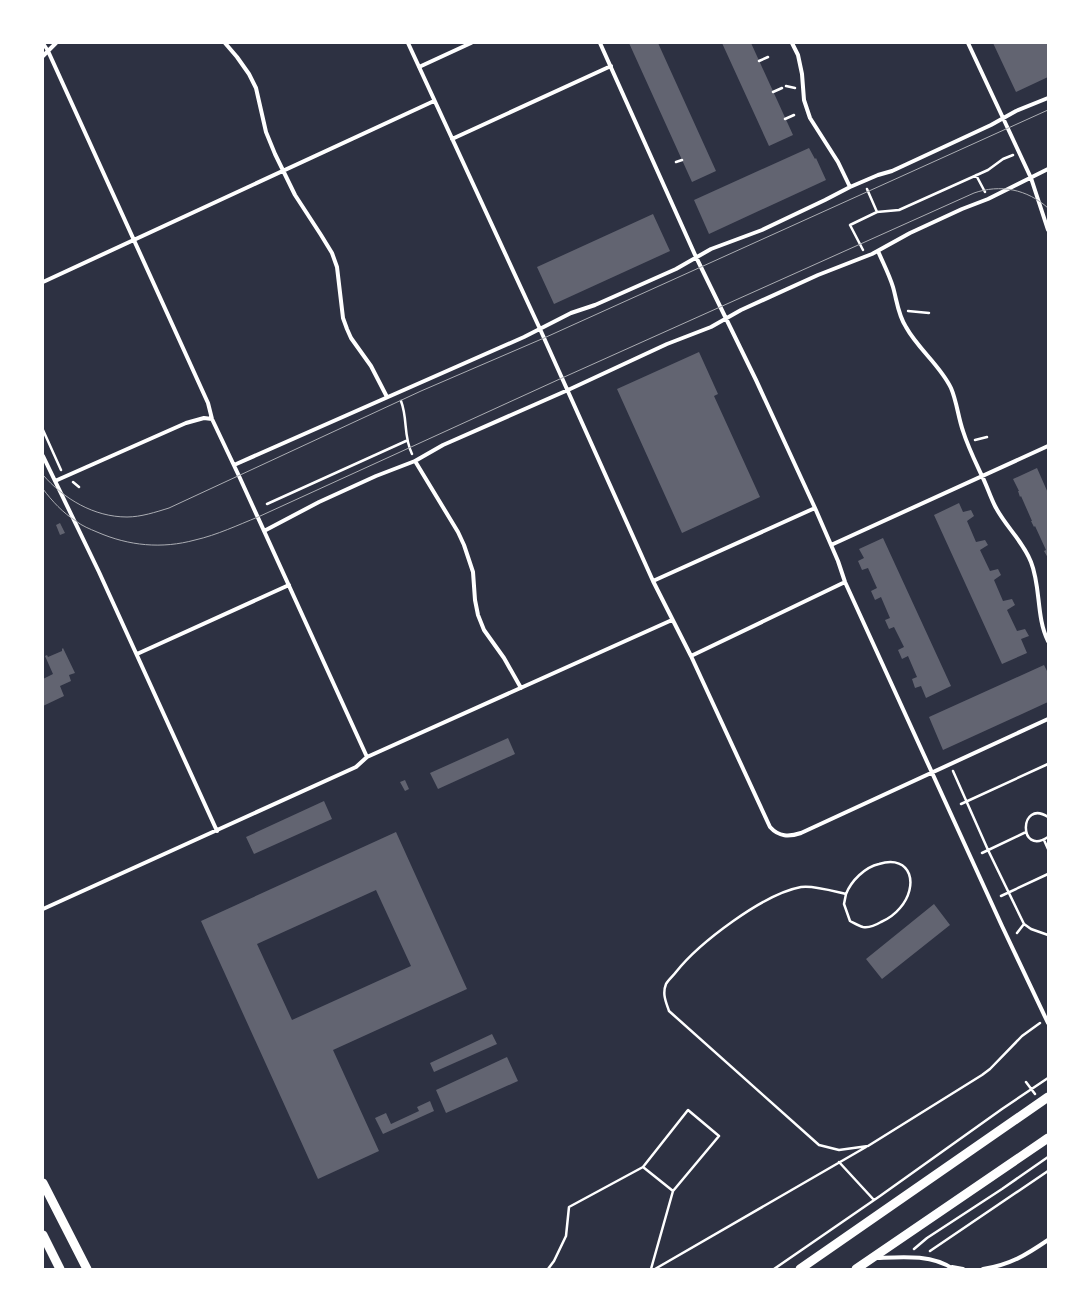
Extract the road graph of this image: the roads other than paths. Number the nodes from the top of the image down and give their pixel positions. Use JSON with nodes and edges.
{"nodes":[{"id":1,"x":43,"y":43,"type":"edge"},
{"id":2,"x":56,"y":43,"type":"edge"},
{"id":3,"x":225,"y":43,"type":"edge"},
{"id":4,"x":408,"y":43,"type":"edge"},
{"id":5,"x":471,"y":43,"type":"edge"},
{"id":6,"x":600,"y":43,"type":"edge"},
{"id":7,"x":792,"y":43,"type":"edge"},
{"id":8,"x":968,"y":43,"type":"edge"},
{"id":9,"x":48,"y":52,"type":"junction"},
{"id":10,"x":43,"y":56,"type":"edge"},
{"id":11,"x":610,"y":66,"type":"junction"},
{"id":12,"x":419,"y":67,"type":"junction"},
{"id":13,"x":1048,"y":98,"type":"edge"},
{"id":14,"x":434,"y":101,"type":"junction"},
{"id":15,"x":1003,"y":119,"type":"junction"},
{"id":16,"x":452,"y":139,"type":"junction"},
{"id":17,"x":1048,"y":169,"type":"edge"},
{"id":18,"x":283,"y":171,"type":"junction"},
{"id":19,"x":1031,"y":178,"type":"junction"},
{"id":20,"x":850,"y":186,"type":"junction"},
{"id":21,"x":1048,"y":230,"type":"edge"},
{"id":22,"x":134,"y":240,"type":"junction"},
{"id":23,"x":878,"y":250,"type":"junction"},
{"id":24,"x":696,"y":257,"type":"junction"},
{"id":25,"x":43,"y":282,"type":"edge"},
{"id":26,"x":726,"y":318,"type":"junction"},
{"id":27,"x":540,"y":329,"type":"junction"},
{"id":28,"x":568,"y":390,"type":"junction"},
{"id":29,"x":387,"y":397,"type":"junction"},
{"id":30,"x":212,"y":419,"type":"junction"},
{"id":31,"x":1048,"y":446,"type":"edge"},
{"id":32,"x":43,"y":456,"type":"edge"},
{"id":33,"x":415,"y":461,"type":"junction"},
{"id":34,"x":234,"y":465,"type":"junction"},
{"id":35,"x":982,"y":476,"type":"junction"},
{"id":36,"x":55,"y":480,"type":"junction"},
{"id":37,"x":815,"y":508,"type":"junction"},
{"id":38,"x":264,"y":531,"type":"junction"},
{"id":39,"x":831,"y":545,"type":"junction"},
{"id":40,"x":653,"y":581,"type":"junction"},
{"id":41,"x":845,"y":582,"type":"junction"},
{"id":42,"x":289,"y":585,"type":"junction"},
{"id":43,"x":672,"y":620,"type":"junction"},
{"id":44,"x":1048,"y":641,"type":"edge"},
{"id":45,"x":137,"y":654,"type":"junction"},
{"id":46,"x":691,"y":656,"type":"junction"},
{"id":47,"x":521,"y":688,"type":"junction"},
{"id":48,"x":1048,"y":719,"type":"edge"},
{"id":49,"x":367,"y":757,"type":"junction"},
{"id":50,"x":932,"y":772,"type":"junction"},
{"id":51,"x":217,"y":831,"type":"junction"},
{"id":52,"x":43,"y":909,"type":"edge"},
{"id":53,"x":1048,"y":1024,"type":"edge"},
{"id":54,"x":1048,"y":1097,"type":"edge"},
{"id":55,"x":1048,"y":1138,"type":"edge"},
{"id":56,"x":43,"y":1183,"type":"edge"},
{"id":57,"x":43,"y":1236,"type":"edge"},
{"id":58,"x":1048,"y":1240,"type":"edge"},
{"id":59,"x":872,"y":1258,"type":"junction"},
{"id":60,"x":952,"y":1268,"type":"edge"},
{"id":61,"x":60,"y":1269,"type":"edge"},
{"id":62,"x":87,"y":1269,"type":"edge"},
{"id":63,"x":800,"y":1269,"type":"edge"},
{"id":64,"x":856,"y":1269,"type":"edge"},
{"id":65,"x":963,"y":1269,"type":"edge"},
{"id":66,"x":983,"y":1269,"type":"edge"}],
"edges":[{"from":1,"to":9,"type":"street"},
{"from":2,"to":9,"type":"street"},
{"from":3,"to":18,"type":"street"},
{"from":4,"to":12,"type":"street"},
{"from":5,"to":12,"type":"street"},
{"from":6,"to":11,"type":"street"},
{"from":7,"to":20,"type":"street"},
{"from":8,"to":15,"type":"street"},
{"from":9,"to":10,"type":"street"},
{"from":9,"to":22,"type":"street"},
{"from":11,"to":16,"type":"street"},
{"from":11,"to":24,"type":"street"},
{"from":12,"to":14,"type":"street"},
{"from":13,"to":15,"type":"street"},
{"from":14,"to":16,"type":"street"},
{"from":14,"to":18,"type":"street"},
{"from":15,"to":19,"type":"street"},
{"from":15,"to":20,"type":"street"},
{"from":16,"to":27,"type":"street"},
{"from":17,"to":19,"type":"street"},
{"from":18,"to":22,"type":"street"},
{"from":18,"to":29,"type":"street"},
{"from":19,"to":21,"type":"street"},
{"from":19,"to":23,"type":"street"},
{"from":20,"to":24,"type":"street"},
{"from":22,"to":25,"type":"street"},
{"from":22,"to":30,"type":"street"},
{"from":23,"to":26,"type":"street"},
{"from":23,"to":35,"type":"street"},
{"from":24,"to":26,"type":"street"},
{"from":24,"to":27,"type":"street"},
{"from":26,"to":28,"type":"street"},
{"from":26,"to":37,"type":"street"},
{"from":27,"to":28,"type":"street"},
{"from":27,"to":29,"type":"street"},
{"from":28,"to":33,"type":"street"},
{"from":28,"to":40,"type":"street"},
{"from":29,"to":34,"type":"street"},
{"from":30,"to":34,"type":"street"},
{"from":30,"to":36,"type":"street"},
{"from":31,"to":35,"type":"street"},
{"from":32,"to":36,"type":"street"},
{"from":33,"to":38,"type":"street"},
{"from":33,"to":47,"type":"street"},
{"from":34,"to":38,"type":"street"},
{"from":35,"to":39,"type":"street"},
{"from":35,"to":44,"type":"street"},
{"from":36,"to":45,"type":"street"},
{"from":37,"to":39,"type":"street"},
{"from":37,"to":40,"type":"street"},
{"from":38,"to":42,"type":"street"},
{"from":39,"to":41,"type":"street"},
{"from":40,"to":43,"type":"street"},
{"from":41,"to":46,"type":"street"},
{"from":41,"to":50,"type":"street"},
{"from":42,"to":45,"type":"street"},
{"from":42,"to":49,"type":"street"},
{"from":43,"to":46,"type":"street"},
{"from":43,"to":47,"type":"street"},
{"from":45,"to":51,"type":"street"},
{"from":46,"to":50,"type":"street"},
{"from":47,"to":49,"type":"street"},
{"from":48,"to":50,"type":"street"},
{"from":49,"to":51,"type":"street"},
{"from":50,"to":53,"type":"street"},
{"from":51,"to":52,"type":"street"},
{"from":54,"to":63,"type":"main road"},
{"from":55,"to":59,"type":"main road"},
{"from":56,"to":62,"type":"main road"},
{"from":57,"to":61,"type":"main road"},
{"from":58,"to":66,"type":"street"},
{"from":59,"to":60,"type":"street"},
{"from":59,"to":64,"type":"main road"},
{"from":60,"to":65,"type":"street"}]}
